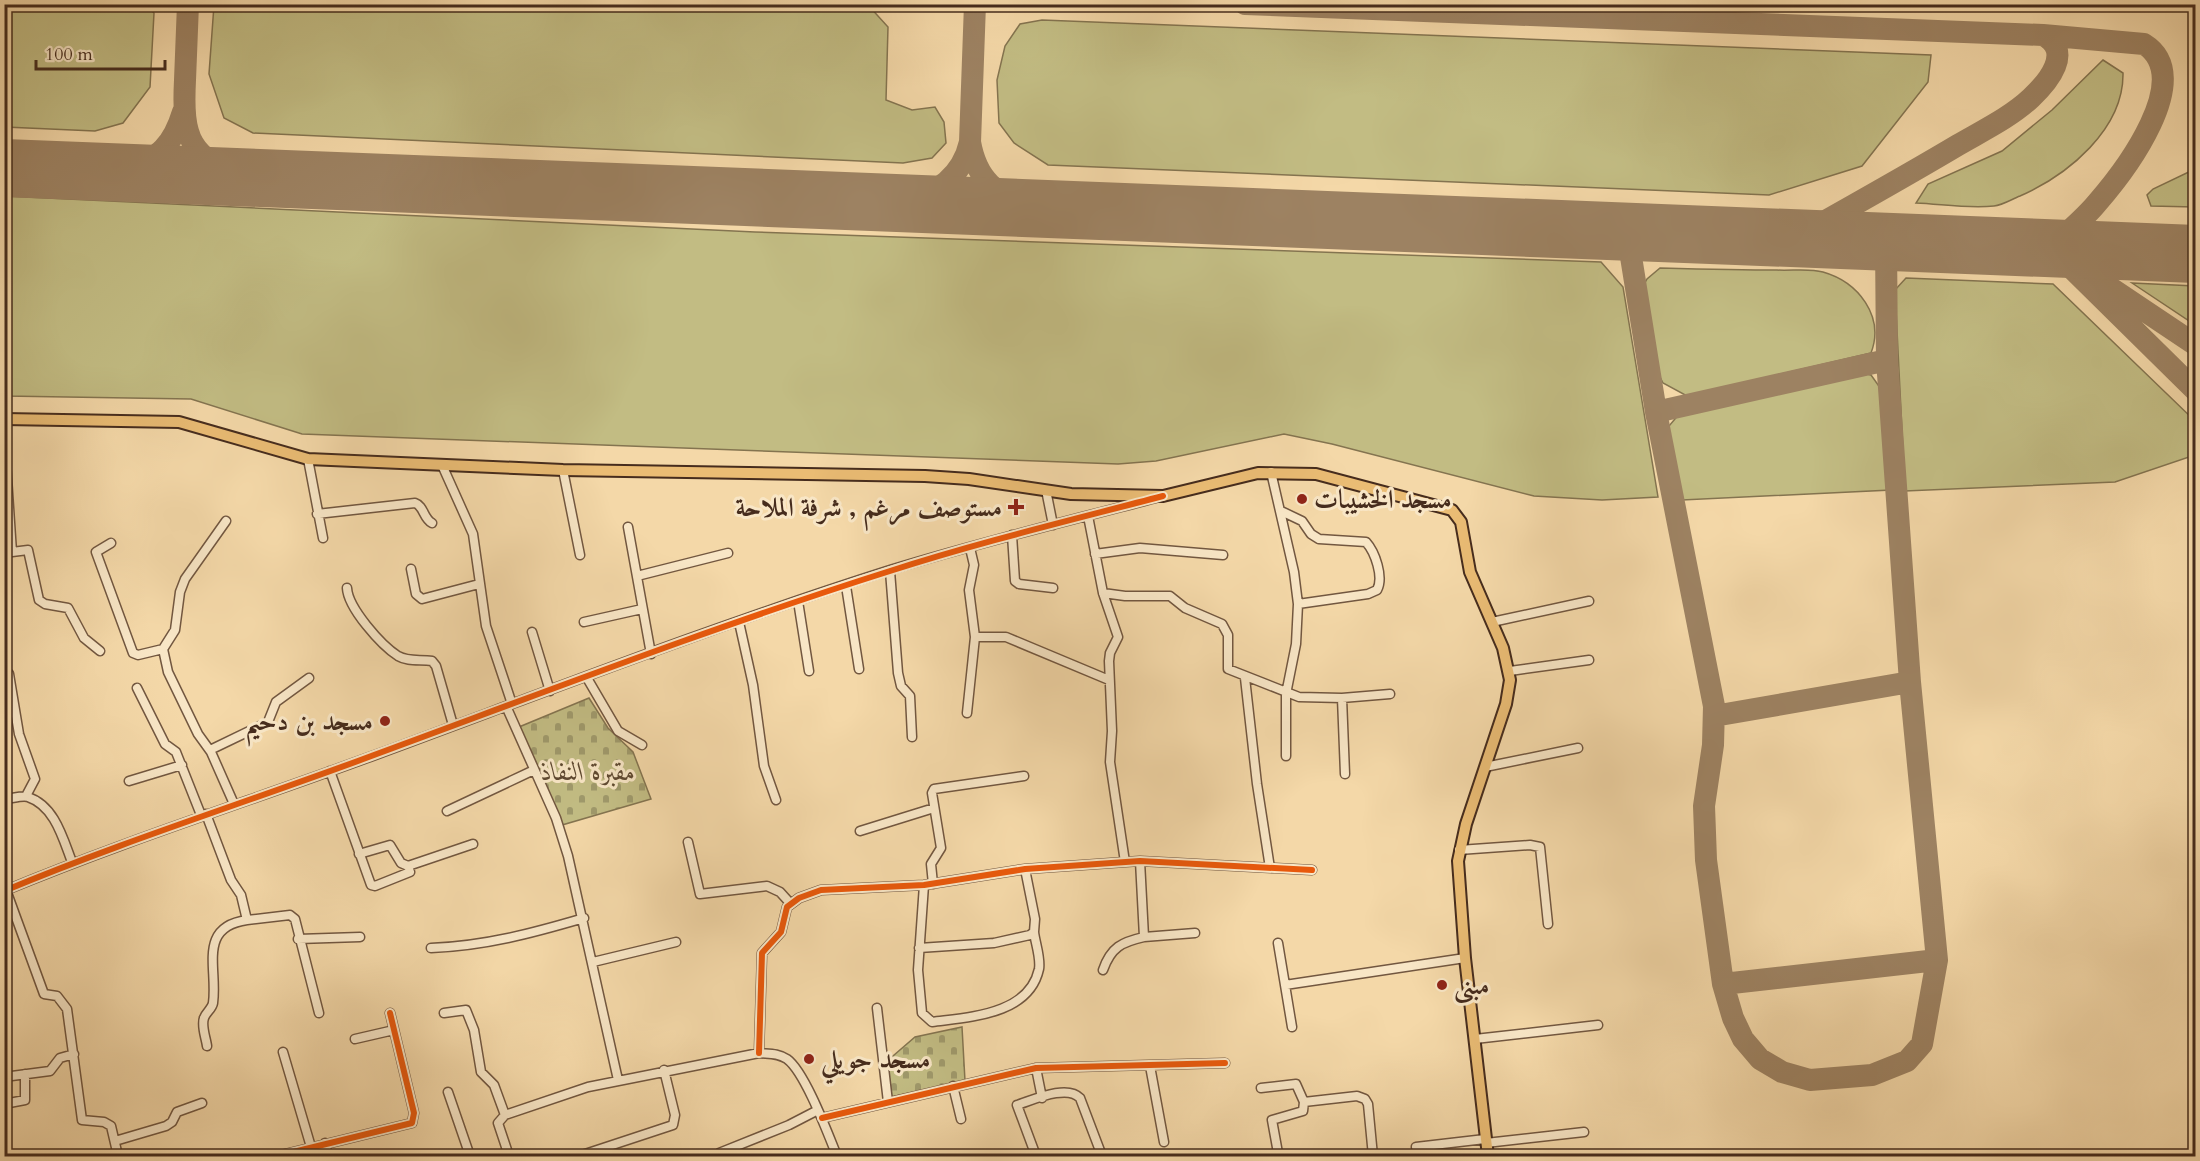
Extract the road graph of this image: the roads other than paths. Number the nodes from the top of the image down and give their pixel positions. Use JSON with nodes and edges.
{"nodes":[{"id":1,"x":4,"y":419,"type":"edge"},
{"id":2,"x":4,"y":433,"type":"edge"},
{"id":3,"x":308,"y":459,"type":"junction"},
{"id":4,"x":442,"y":465,"type":"junction"},
{"id":5,"x":563,"y":470,"type":"junction"},
{"id":6,"x":1271,"y":472,"type":"junction"},
{"id":7,"x":7,"y":481,"type":"edge"},
{"id":8,"x":1046,"y":490,"type":"junction"},
{"id":9,"x":1163,"y":496,"type":"junction"},
{"id":10,"x":1281,"y":511,"type":"junction"},
{"id":11,"x":317,"y":514,"type":"junction"},
{"id":12,"x":1088,"y":516,"type":"junction"},
{"id":13,"x":226,"y":521,"type":"dead end"},
{"id":14,"x":432,"y":523,"type":"dead end"},
{"id":15,"x":1053,"y":525,"type":"junction"},
{"id":16,"x":628,"y":527,"type":"dead end"},
{"id":17,"x":1012,"y":535,"type":"junction"},
{"id":18,"x":323,"y":538,"type":"dead end"},
{"id":19,"x":111,"y":543,"type":"dead end"},
{"id":20,"x":970,"y":548,"type":"junction"},
{"id":21,"x":8,"y":552,"type":"edge"},
{"id":22,"x":728,"y":553,"type":"dead end"},
{"id":23,"x":1095,"y":554,"type":"junction"},
{"id":24,"x":580,"y":555,"type":"dead end"},
{"id":25,"x":1223,"y":555,"type":"dead end"},
{"id":26,"x":411,"y":569,"type":"dead end"},
{"id":27,"x":890,"y":570,"type":"junction"},
{"id":28,"x":637,"y":576,"type":"junction"},
{"id":29,"x":479,"y":584,"type":"junction"},
{"id":30,"x":846,"y":586,"type":"junction"},
{"id":31,"x":347,"y":588,"type":"dead end"},
{"id":32,"x":1053,"y":588,"type":"dead end"},
{"id":33,"x":1103,"y":593,"type":"junction"},
{"id":34,"x":798,"y":601,"type":"junction"},
{"id":35,"x":1589,"y":601,"type":"dead end"},
{"id":36,"x":1298,"y":604,"type":"junction"},
{"id":37,"x":642,"y":609,"type":"junction"},
{"id":38,"x":585,"y":622,"type":"dead end"},
{"id":39,"x":739,"y":622,"type":"junction"},
{"id":40,"x":1492,"y":622,"type":"junction"},
{"id":41,"x":532,"y":632,"type":"dead end"},
{"id":42,"x":975,"y":636,"type":"junction"},
{"id":43,"x":163,"y":649,"type":"junction"},
{"id":44,"x":100,"y":651,"type":"dead end"},
{"id":45,"x":651,"y":654,"type":"junction"},
{"id":46,"x":1589,"y":660,"type":"dead end"},
{"id":47,"x":859,"y":669,"type":"dead end"},
{"id":48,"x":809,"y":671,"type":"dead end"},
{"id":49,"x":1510,"y":671,"type":"junction"},
{"id":50,"x":4,"y":672,"type":"edge"},
{"id":51,"x":309,"y":678,"type":"dead end"},
{"id":52,"x":587,"y":678,"type":"junction"},
{"id":53,"x":1245,"y":678,"type":"junction"},
{"id":54,"x":1109,"y":680,"type":"junction"},
{"id":55,"x":137,"y":688,"type":"dead end"},
{"id":56,"x":550,"y":691,"type":"junction"},
{"id":57,"x":1286,"y":694,"type":"junction"},
{"id":58,"x":1390,"y":694,"type":"dead end"},
{"id":59,"x":1342,"y":698,"type":"junction"},
{"id":60,"x":509,"y":705,"type":"junction"},
{"id":61,"x":968,"y":713,"type":"dead end"},
{"id":62,"x":453,"y":725,"type":"junction"},
{"id":63,"x":912,"y":737,"type":"dead end"},
{"id":64,"x":642,"y":745,"type":"dead end"},
{"id":65,"x":1578,"y":748,"type":"dead end"},
{"id":66,"x":210,"y":750,"type":"junction"},
{"id":67,"x":1286,"y":756,"type":"dead end"},
{"id":68,"x":182,"y":765,"type":"junction"},
{"id":69,"x":1485,"y":767,"type":"junction"},
{"id":70,"x":534,"y":770,"type":"junction"},
{"id":71,"x":330,"y":771,"type":"junction"},
{"id":72,"x":1345,"y":774,"type":"dead end"},
{"id":73,"x":1024,"y":776,"type":"dead end"},
{"id":74,"x":129,"y":782,"type":"dead end"},
{"id":75,"x":26,"y":796,"type":"junction"},
{"id":76,"x":4,"y":799,"type":"edge"},
{"id":77,"x":776,"y":800,"type":"dead end"},
{"id":78,"x":234,"y":804,"type":"junction"},
{"id":79,"x":934,"y":808,"type":"junction"},
{"id":80,"x":447,"y":811,"type":"dead end"},
{"id":81,"x":204,"y":814,"type":"junction"},
{"id":82,"x":860,"y":831,"type":"dead end"},
{"id":83,"x":688,"y":842,"type":"dead end"},
{"id":84,"x":473,"y":844,"type":"dead end"},
{"id":85,"x":1459,"y":850,"type":"junction"},
{"id":86,"x":359,"y":854,"type":"junction"},
{"id":87,"x":1140,"y":861,"type":"junction"},
{"id":88,"x":72,"y":862,"type":"junction"},
{"id":89,"x":1125,"y":862,"type":"junction"},
{"id":90,"x":408,"y":866,"type":"junction"},
{"id":91,"x":1270,"y":868,"type":"junction"},
{"id":92,"x":1025,"y":869,"type":"junction"},
{"id":93,"x":1312,"y":870,"type":"dead end"},
{"id":94,"x":928,"y":885,"type":"junction"},
{"id":95,"x":5,"y":891,"type":"edge"},
{"id":96,"x":790,"y":903,"type":"junction"},
{"id":97,"x":584,"y":918,"type":"junction"},
{"id":98,"x":247,"y":920,"type":"junction"},
{"id":99,"x":1548,"y":924,"type":"dead end"},
{"id":100,"x":1034,"y":932,"type":"junction"},
{"id":101,"x":1195,"y":933,"type":"dead end"},
{"id":102,"x":360,"y":937,"type":"dead end"},
{"id":103,"x":1144,"y":937,"type":"junction"},
{"id":104,"x":298,"y":939,"type":"junction"},
{"id":105,"x":676,"y":942,"type":"dead end"},
{"id":106,"x":1278,"y":943,"type":"dead end"},
{"id":107,"x":431,"y":948,"type":"dead end"},
{"id":108,"x":919,"y":948,"type":"junction"},
{"id":109,"x":1465,"y":958,"type":"junction"},
{"id":110,"x":593,"y":962,"type":"junction"},
{"id":111,"x":1103,"y":970,"type":"dead end"},
{"id":112,"x":1285,"y":985,"type":"junction"},
{"id":113,"x":877,"y":1008,"type":"dead end"},
{"id":114,"x":390,"y":1012,"type":"dead end"},
{"id":115,"x":444,"y":1012,"type":"dead end"},
{"id":116,"x":319,"y":1013,"type":"dead end"},
{"id":117,"x":1598,"y":1025,"type":"dead end"},
{"id":118,"x":1292,"y":1027,"type":"dead end"},
{"id":119,"x":394,"y":1030,"type":"junction"},
{"id":120,"x":355,"y":1039,"type":"dead end"},
{"id":121,"x":1475,"y":1039,"type":"junction"},
{"id":122,"x":207,"y":1046,"type":"dead end"},
{"id":123,"x":283,"y":1052,"type":"dead end"},
{"id":124,"x":759,"y":1053,"type":"junction"},
{"id":125,"x":74,"y":1054,"type":"junction"},
{"id":126,"x":1225,"y":1063,"type":"dead end"},
{"id":127,"x":1150,"y":1066,"type":"junction"},
{"id":128,"x":1036,"y":1068,"type":"junction"},
{"id":129,"x":664,"y":1070,"type":"junction"},
{"id":130,"x":24,"y":1074,"type":"junction"},
{"id":131,"x":4,"y":1077,"type":"edge"},
{"id":132,"x":618,"y":1080,"type":"junction"},
{"id":133,"x":953,"y":1086,"type":"junction"},
{"id":134,"x":1261,"y":1088,"type":"dead end"},
{"id":135,"x":448,"y":1092,"type":"dead end"},
{"id":136,"x":1042,"y":1098,"type":"junction"},
{"id":137,"x":888,"y":1102,"type":"junction"},
{"id":138,"x":1304,"y":1102,"type":"junction"},
{"id":139,"x":202,"y":1103,"type":"dead end"},
{"id":140,"x":4,"y":1104,"type":"edge"},
{"id":141,"x":820,"y":1114,"type":"junction"},
{"id":142,"x":504,"y":1115,"type":"junction"},
{"id":143,"x":961,"y":1119,"type":"dead end"},
{"id":144,"x":1584,"y":1132,"type":"dead end"},
{"id":145,"x":115,"y":1141,"type":"junction"},
{"id":146,"x":1486,"y":1141,"type":"junction"},
{"id":147,"x":1164,"y":1142,"type":"dead end"},
{"id":148,"x":326,"y":1143,"type":"junction"},
{"id":149,"x":311,"y":1147,"type":"junction"},
{"id":150,"x":1416,"y":1147,"type":"dead end"},
{"id":151,"x":719,"y":1153,"type":"dead end"},
{"id":152,"x":1278,"y":1153,"type":"dead end"},
{"id":153,"x":118,"y":1156,"type":"edge"},
{"id":154,"x":277,"y":1156,"type":"edge"},
{"id":155,"x":328,"y":1156,"type":"edge"},
{"id":156,"x":470,"y":1156,"type":"edge"},
{"id":157,"x":508,"y":1156,"type":"edge"},
{"id":158,"x":579,"y":1156,"type":"edge"},
{"id":159,"x":837,"y":1156,"type":"edge"},
{"id":160,"x":1036,"y":1156,"type":"edge"},
{"id":161,"x":1102,"y":1156,"type":"edge"},
{"id":162,"x":1373,"y":1156,"type":"edge"},
{"id":163,"x":1488,"y":1156,"type":"edge"}],
"edges":[{"from":1,"to":3,"type":"main road"},
{"from":2,"to":7,"type":"street"},
{"from":3,"to":4,"type":"main road"},
{"from":3,"to":11,"type":"street"},
{"from":4,"to":5,"type":"main road"},
{"from":4,"to":29,"type":"street"},
{"from":5,"to":8,"type":"main road"},
{"from":5,"to":24,"type":"street"},
{"from":6,"to":9,"type":"main road"},
{"from":6,"to":10,"type":"street"},
{"from":6,"to":40,"type":"main road"},
{"from":7,"to":21,"type":"street"},
{"from":8,"to":9,"type":"main road"},
{"from":8,"to":15,"type":"street"},
{"from":9,"to":12,"type":"street"},
{"from":10,"to":36,"type":"street"},
{"from":10,"to":36,"type":"street"},
{"from":11,"to":14,"type":"street"},
{"from":11,"to":18,"type":"street"},
{"from":12,"to":15,"type":"street"},
{"from":12,"to":23,"type":"street"},
{"from":13,"to":43,"type":"street"},
{"from":15,"to":17,"type":"street"},
{"from":16,"to":28,"type":"street"},
{"from":17,"to":20,"type":"street"},
{"from":17,"to":32,"type":"street"},
{"from":19,"to":43,"type":"street"},
{"from":20,"to":27,"type":"street"},
{"from":20,"to":42,"type":"street"},
{"from":21,"to":44,"type":"street"},
{"from":22,"to":28,"type":"street"},
{"from":23,"to":25,"type":"street"},
{"from":23,"to":33,"type":"street"},
{"from":26,"to":29,"type":"street"},
{"from":27,"to":30,"type":"street"},
{"from":27,"to":63,"type":"street"},
{"from":28,"to":37,"type":"street"},
{"from":29,"to":60,"type":"street"},
{"from":30,"to":34,"type":"street"},
{"from":30,"to":47,"type":"street"},
{"from":31,"to":62,"type":"street"},
{"from":33,"to":53,"type":"street"},
{"from":33,"to":54,"type":"street"},
{"from":34,"to":39,"type":"street"},
{"from":34,"to":48,"type":"street"},
{"from":35,"to":40,"type":"street"},
{"from":36,"to":57,"type":"street"},
{"from":37,"to":38,"type":"street"},
{"from":37,"to":45,"type":"street"},
{"from":39,"to":45,"type":"street"},
{"from":39,"to":77,"type":"street"},
{"from":40,"to":49,"type":"main road"},
{"from":41,"to":56,"type":"street"},
{"from":42,"to":54,"type":"street"},
{"from":42,"to":61,"type":"street"},
{"from":43,"to":66,"type":"street"},
{"from":45,"to":52,"type":"street"},
{"from":46,"to":49,"type":"street"},
{"from":49,"to":69,"type":"main road"},
{"from":50,"to":75,"type":"street"},
{"from":51,"to":66,"type":"street"},
{"from":52,"to":56,"type":"street"},
{"from":52,"to":64,"type":"street"},
{"from":53,"to":57,"type":"street"},
{"from":53,"to":91,"type":"street"},
{"from":54,"to":89,"type":"street"},
{"from":55,"to":68,"type":"street"},
{"from":56,"to":60,"type":"street"},
{"from":57,"to":59,"type":"street"},
{"from":57,"to":67,"type":"street"},
{"from":58,"to":59,"type":"street"},
{"from":59,"to":72,"type":"street"},
{"from":60,"to":62,"type":"street"},
{"from":60,"to":70,"type":"street"},
{"from":62,"to":71,"type":"street"},
{"from":65,"to":69,"type":"street"},
{"from":66,"to":78,"type":"street"},
{"from":68,"to":74,"type":"street"},
{"from":68,"to":81,"type":"street"},
{"from":69,"to":85,"type":"main road"},
{"from":70,"to":80,"type":"street"},
{"from":70,"to":97,"type":"street"},
{"from":71,"to":78,"type":"street"},
{"from":71,"to":86,"type":"street"},
{"from":73,"to":79,"type":"street"},
{"from":75,"to":76,"type":"street"},
{"from":75,"to":88,"type":"street"},
{"from":78,"to":81,"type":"street"},
{"from":79,"to":82,"type":"street"},
{"from":79,"to":94,"type":"street"},
{"from":81,"to":88,"type":"street"},
{"from":81,"to":98,"type":"street"},
{"from":83,"to":96,"type":"street"},
{"from":84,"to":90,"type":"street"},
{"from":85,"to":99,"type":"street"},
{"from":85,"to":109,"type":"main road"},
{"from":86,"to":90,"type":"street"},
{"from":86,"to":90,"type":"street"},
{"from":87,"to":89,"type":"street"},
{"from":87,"to":91,"type":"street"},
{"from":87,"to":103,"type":"street"},
{"from":88,"to":95,"type":"street"},
{"from":89,"to":92,"type":"street"},
{"from":91,"to":93,"type":"street"},
{"from":92,"to":94,"type":"street"},
{"from":92,"to":100,"type":"street"},
{"from":94,"to":96,"type":"street"},
{"from":94,"to":108,"type":"street"},
{"from":95,"to":125,"type":"street"},
{"from":96,"to":124,"type":"street"},
{"from":97,"to":107,"type":"street"},
{"from":97,"to":110,"type":"street"},
{"from":98,"to":104,"type":"street"},
{"from":98,"to":122,"type":"street"},
{"from":100,"to":108,"type":"street"},
{"from":100,"to":108,"type":"street"},
{"from":101,"to":103,"type":"street"},
{"from":102,"to":104,"type":"street"},
{"from":103,"to":111,"type":"street"},
{"from":104,"to":116,"type":"street"},
{"from":105,"to":110,"type":"street"},
{"from":106,"to":112,"type":"street"},
{"from":109,"to":112,"type":"street"},
{"from":109,"to":121,"type":"main road"},
{"from":110,"to":132,"type":"street"},
{"from":112,"to":118,"type":"street"},
{"from":113,"to":137,"type":"street"},
{"from":114,"to":119,"type":"street"},
{"from":115,"to":142,"type":"street"},
{"from":117,"to":121,"type":"street"},
{"from":119,"to":120,"type":"street"},
{"from":119,"to":148,"type":"street"},
{"from":121,"to":146,"type":"main road"},
{"from":123,"to":149,"type":"street"},
{"from":124,"to":129,"type":"street"},
{"from":124,"to":141,"type":"street"},
{"from":125,"to":130,"type":"street"},
{"from":125,"to":145,"type":"street"},
{"from":126,"to":127,"type":"street"},
{"from":127,"to":128,"type":"street"},
{"from":127,"to":147,"type":"street"},
{"from":128,"to":133,"type":"street"},
{"from":128,"to":136,"type":"street"},
{"from":129,"to":132,"type":"street"},
{"from":129,"to":158,"type":"street"},
{"from":130,"to":131,"type":"street"},
{"from":130,"to":140,"type":"street"},
{"from":132,"to":142,"type":"street"},
{"from":133,"to":137,"type":"street"},
{"from":133,"to":143,"type":"street"},
{"from":134,"to":138,"type":"street"},
{"from":135,"to":156,"type":"street"},
{"from":136,"to":160,"type":"street"},
{"from":136,"to":161,"type":"street"},
{"from":137,"to":141,"type":"street"},
{"from":138,"to":152,"type":"street"},
{"from":138,"to":162,"type":"street"},
{"from":139,"to":145,"type":"street"},
{"from":141,"to":151,"type":"street"},
{"from":141,"to":159,"type":"street"},
{"from":142,"to":157,"type":"street"},
{"from":144,"to":146,"type":"street"},
{"from":145,"to":153,"type":"street"},
{"from":146,"to":150,"type":"street"},
{"from":146,"to":163,"type":"main road"},
{"from":148,"to":149,"type":"street"},
{"from":148,"to":155,"type":"street"},
{"from":149,"to":154,"type":"street"}]}
